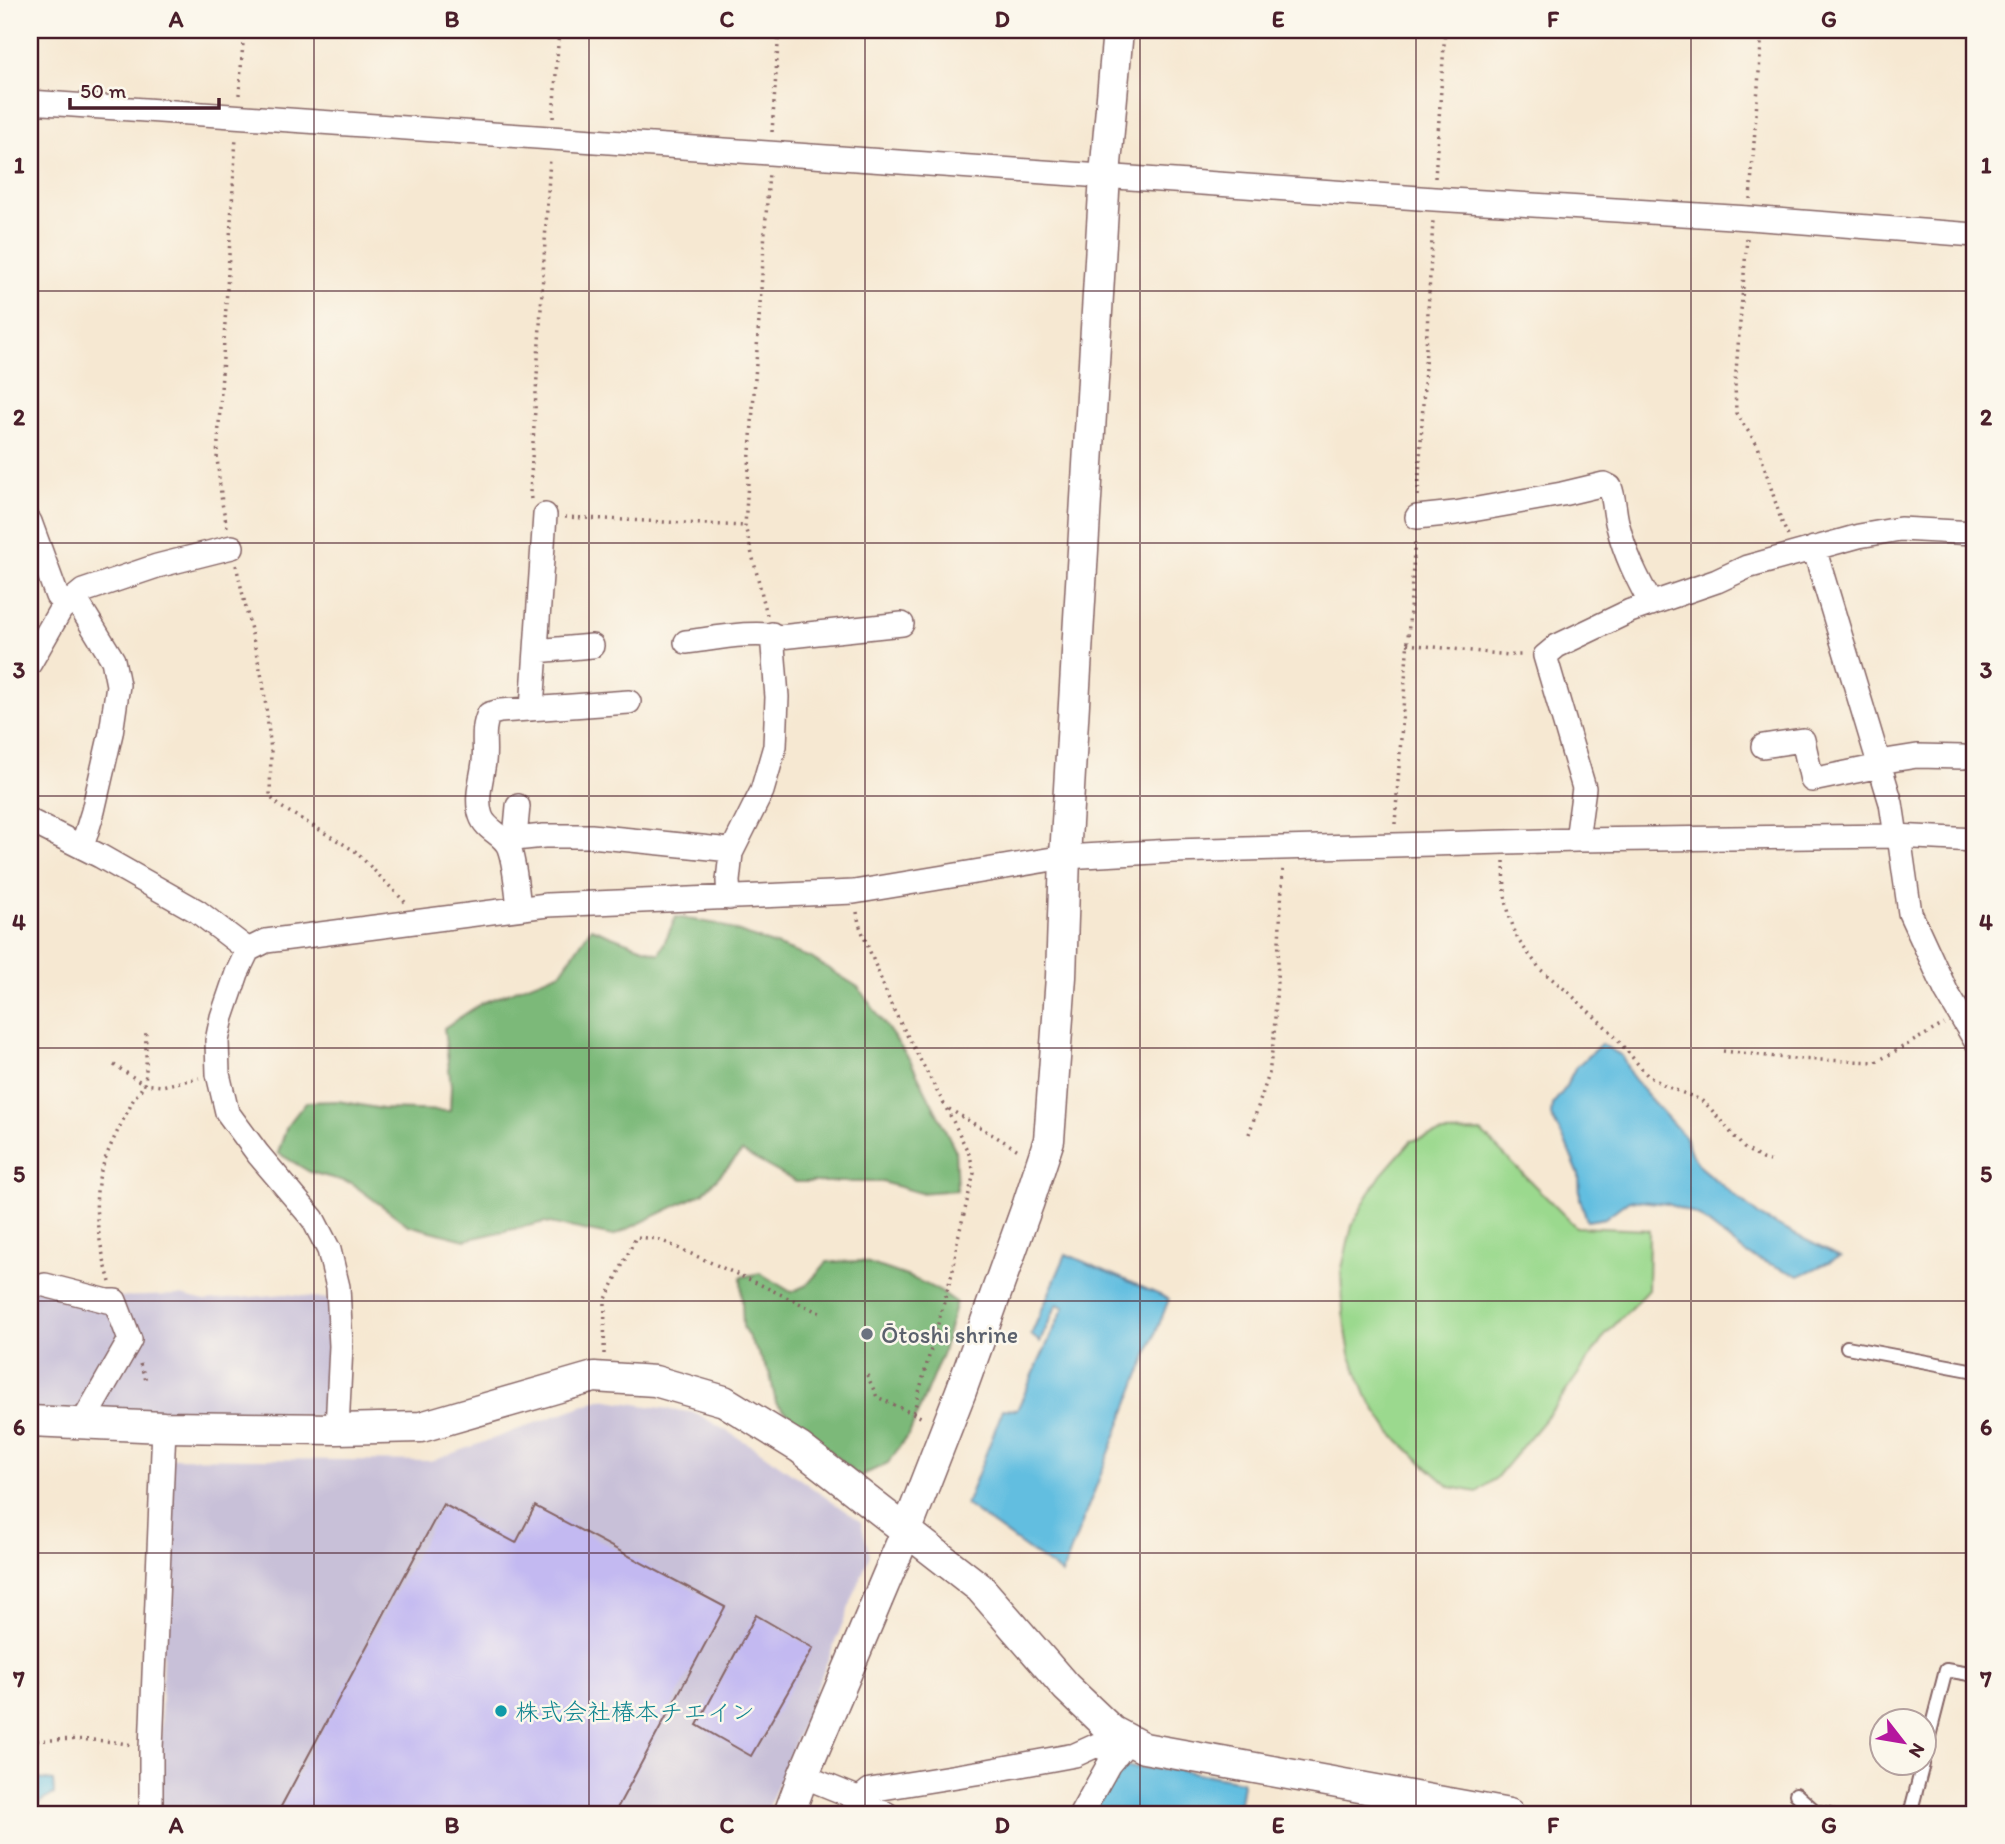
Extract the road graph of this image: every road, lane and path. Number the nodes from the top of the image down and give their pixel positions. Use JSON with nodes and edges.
{"nodes":[{"id":1,"x":244,"y":30,"type":"edge"},
{"id":2,"x":559,"y":30,"type":"edge"},
{"id":3,"x":779,"y":30,"type":"edge"},
{"id":4,"x":1118,"y":30,"type":"edge"},
{"id":5,"x":1445,"y":30,"type":"edge"},
{"id":6,"x":1762,"y":30,"type":"edge"},
{"id":7,"x":30,"y":102,"type":"edge"},
{"id":8,"x":238,"y":115,"type":"junction"},
{"id":9,"x":551,"y":137,"type":"junction"},
{"id":10,"x":771,"y":152,"type":"junction"},
{"id":11,"x":1105,"y":176,"type":"junction"},
{"id":12,"x":1434,"y":199,"type":"junction"},
{"id":13,"x":1749,"y":218,"type":"junction"},
{"id":14,"x":1975,"y":234,"type":"edge"},
{"id":15,"x":545,"y":515,"type":"junction"},
{"id":16,"x":1417,"y":517,"type":"dead end"},
{"id":17,"x":30,"y":522,"type":"edge"},
{"id":18,"x":745,"y":526,"type":"junction"},
{"id":19,"x":1975,"y":533,"type":"edge"},
{"id":20,"x":232,"y":547,"type":"junction"},
{"id":21,"x":1805,"y":551,"type":"junction"},
{"id":22,"x":70,"y":601,"type":"junction"},
{"id":23,"x":1651,"y":604,"type":"junction"},
{"id":24,"x":902,"y":624,"type":"dead end"},
{"id":25,"x":772,"y":634,"type":"junction"},
{"id":26,"x":686,"y":642,"type":"dead end"},
{"id":27,"x":1407,"y":644,"type":"dead end"},
{"id":28,"x":592,"y":646,"type":"dead end"},
{"id":29,"x":536,"y":651,"type":"junction"},
{"id":30,"x":1545,"y":656,"type":"junction"},
{"id":31,"x":30,"y":663,"type":"edge"},
{"id":32,"x":629,"y":702,"type":"dead end"},
{"id":33,"x":532,"y":709,"type":"junction"},
{"id":34,"x":1763,"y":746,"type":"dead end"},
{"id":35,"x":1963,"y":757,"type":"dead end"},
{"id":36,"x":1880,"y":764,"type":"junction"},
{"id":37,"x":518,"y":806,"type":"dead end"},
{"id":38,"x":30,"y":821,"type":"edge"},
{"id":39,"x":1897,"y":836,"type":"junction"},
{"id":40,"x":510,"y":839,"type":"junction"},
{"id":41,"x":1577,"y":840,"type":"junction"},
{"id":42,"x":1975,"y":840,"type":"edge"},
{"id":43,"x":1501,"y":841,"type":"junction"},
{"id":44,"x":82,"y":847,"type":"junction"},
{"id":45,"x":1284,"y":847,"type":"junction"},
{"id":46,"x":731,"y":853,"type":"junction"},
{"id":47,"x":1065,"y":856,"type":"junction"},
{"id":48,"x":854,"y":892,"type":"junction"},
{"id":49,"x":729,"y":898,"type":"junction"},
{"id":50,"x":519,"y":908,"type":"junction"},
{"id":51,"x":413,"y":922,"type":"junction"},
{"id":52,"x":248,"y":950,"type":"junction"},
{"id":53,"x":1960,"y":1015,"type":"junction"},
{"id":54,"x":146,"y":1030,"type":"dead end"},
{"id":55,"x":1975,"y":1040,"type":"edge"},
{"id":56,"x":1723,"y":1051,"type":"dead end"},
{"id":57,"x":114,"y":1065,"type":"dead end"},
{"id":58,"x":218,"y":1074,"type":"junction"},
{"id":59,"x":144,"y":1084,"type":"junction"},
{"id":60,"x":947,"y":1108,"type":"junction"},
{"id":61,"x":1250,"y":1134,"type":"dead end"},
{"id":62,"x":1042,"y":1161,"type":"junction"},
{"id":63,"x":1773,"y":1162,"type":"dead end"},
{"id":64,"x":46,"y":1285,"type":"dead end"},
{"id":65,"x":116,"y":1301,"type":"junction"},
{"id":66,"x":820,"y":1313,"type":"dead end"},
{"id":67,"x":1847,"y":1348,"type":"dead end"},
{"id":68,"x":1975,"y":1371,"type":"edge"},
{"id":69,"x":867,"y":1375,"type":"dead end"},
{"id":70,"x":603,"y":1377,"type":"junction"},
{"id":71,"x":913,"y":1414,"type":"junction"},
{"id":72,"x":30,"y":1422,"type":"edge"},
{"id":73,"x":88,"y":1424,"type":"junction"},
{"id":74,"x":164,"y":1427,"type":"junction"},
{"id":75,"x":337,"y":1429,"type":"junction"},
{"id":76,"x":946,"y":1429,"type":"junction"},
{"id":77,"x":905,"y":1532,"type":"junction"},
{"id":78,"x":1975,"y":1675,"type":"edge"},
{"id":79,"x":1936,"y":1708,"type":"edge"},
{"id":80,"x":30,"y":1741,"type":"edge"},
{"id":81,"x":1123,"y":1748,"type":"junction"},
{"id":82,"x":151,"y":1749,"type":"junction"},
{"id":83,"x":803,"y":1776,"type":"junction"},
{"id":84,"x":1919,"y":1778,"type":"edge"},
{"id":85,"x":1796,"y":1794,"type":"dead end"},
{"id":86,"x":859,"y":1799,"type":"junction"},
{"id":87,"x":151,"y":1814,"type":"edge"},
{"id":88,"x":789,"y":1814,"type":"edge"},
{"id":89,"x":887,"y":1814,"type":"edge"},
{"id":90,"x":1081,"y":1814,"type":"edge"},
{"id":91,"x":1509,"y":1814,"type":"edge"},
{"id":92,"x":1830,"y":1814,"type":"edge"},
{"id":93,"x":1910,"y":1814,"type":"edge"}],
"edges":[{"from":1,"to":8,"type":"path"},
{"from":2,"to":9,"type":"path"},
{"from":3,"to":10,"type":"path"},
{"from":4,"to":11,"type":"street"},
{"from":5,"to":12,"type":"path"},
{"from":6,"to":13,"type":"path"},
{"from":7,"to":8,"type":"street"},
{"from":8,"to":9,"type":"street"},
{"from":8,"to":20,"type":"path"},
{"from":9,"to":10,"type":"street"},
{"from":9,"to":15,"type":"path"},
{"from":10,"to":11,"type":"street"},
{"from":10,"to":18,"type":"path"},
{"from":11,"to":12,"type":"street"},
{"from":11,"to":47,"type":"street"},
{"from":12,"to":13,"type":"street"},
{"from":13,"to":14,"type":"street"},
{"from":13,"to":21,"type":"path"},
{"from":15,"to":18,"type":"path"},
{"from":15,"to":29,"type":"street"},
{"from":16,"to":23,"type":"street"},
{"from":17,"to":22,"type":"street"},
{"from":18,"to":25,"type":"path"},
{"from":19,"to":21,"type":"street"},
{"from":20,"to":22,"type":"street"},
{"from":20,"to":51,"type":"path"},
{"from":21,"to":23,"type":"street"},
{"from":21,"to":36,"type":"street"},
{"from":22,"to":31,"type":"street"},
{"from":22,"to":44,"type":"street"},
{"from":23,"to":30,"type":"street"},
{"from":24,"to":25,"type":"street"},
{"from":25,"to":26,"type":"street"},
{"from":25,"to":46,"type":"street"},
{"from":27,"to":30,"type":"path"},
{"from":28,"to":29,"type":"street"},
{"from":29,"to":33,"type":"street"},
{"from":30,"to":41,"type":"street"},
{"from":32,"to":33,"type":"street"},
{"from":33,"to":40,"type":"street"},
{"from":34,"to":36,"type":"street"},
{"from":35,"to":36,"type":"street"},
{"from":36,"to":39,"type":"street"},
{"from":37,"to":40,"type":"street"},
{"from":38,"to":44,"type":"street"},
{"from":39,"to":41,"type":"street"},
{"from":39,"to":42,"type":"street"},
{"from":39,"to":53,"type":"street"},
{"from":40,"to":46,"type":"street"},
{"from":40,"to":50,"type":"street"},
{"from":41,"to":43,"type":"street"},
{"from":43,"to":45,"type":"street"},
{"from":43,"to":63,"type":"path"},
{"from":44,"to":52,"type":"street"},
{"from":45,"to":47,"type":"street"},
{"from":45,"to":61,"type":"path"},
{"from":46,"to":49,"type":"street"},
{"from":47,"to":48,"type":"street"},
{"from":47,"to":62,"type":"street"},
{"from":48,"to":49,"type":"street"},
{"from":48,"to":60,"type":"path"},
{"from":49,"to":50,"type":"street"},
{"from":50,"to":51,"type":"street"},
{"from":51,"to":52,"type":"street"},
{"from":52,"to":58,"type":"street"},
{"from":53,"to":55,"type":"street"},
{"from":53,"to":56,"type":"path"},
{"from":54,"to":59,"type":"path"},
{"from":57,"to":59,"type":"path"},
{"from":58,"to":59,"type":"path"},
{"from":58,"to":75,"type":"street"},
{"from":59,"to":65,"type":"path"},
{"from":60,"to":62,"type":"path"},
{"from":60,"to":71,"type":"path"},
{"from":62,"to":76,"type":"street"},
{"from":64,"to":65,"type":"street"},
{"from":65,"to":73,"type":"street"},
{"from":66,"to":70,"type":"path"},
{"from":67,"to":68,"type":"lane"},
{"from":69,"to":71,"type":"path"},
{"from":70,"to":75,"type":"street"},
{"from":70,"to":77,"type":"street"},
{"from":71,"to":76,"type":"path"},
{"from":72,"to":73,"type":"street"},
{"from":73,"to":74,"type":"street"},
{"from":74,"to":75,"type":"street"},
{"from":74,"to":82,"type":"street"},
{"from":76,"to":77,"type":"street"},
{"from":77,"to":81,"type":"street"},
{"from":77,"to":83,"type":"street"},
{"from":78,"to":79,"type":"lane"},
{"from":80,"to":82,"type":"path"},
{"from":81,"to":86,"type":"street"},
{"from":81,"to":90,"type":"street"},
{"from":81,"to":91,"type":"street"},
{"from":82,"to":87,"type":"street"},
{"from":83,"to":86,"type":"street"},
{"from":83,"to":88,"type":"street"},
{"from":84,"to":93,"type":"lane"},
{"from":85,"to":92,"type":"lane"},
{"from":86,"to":89,"type":"street"}]}
